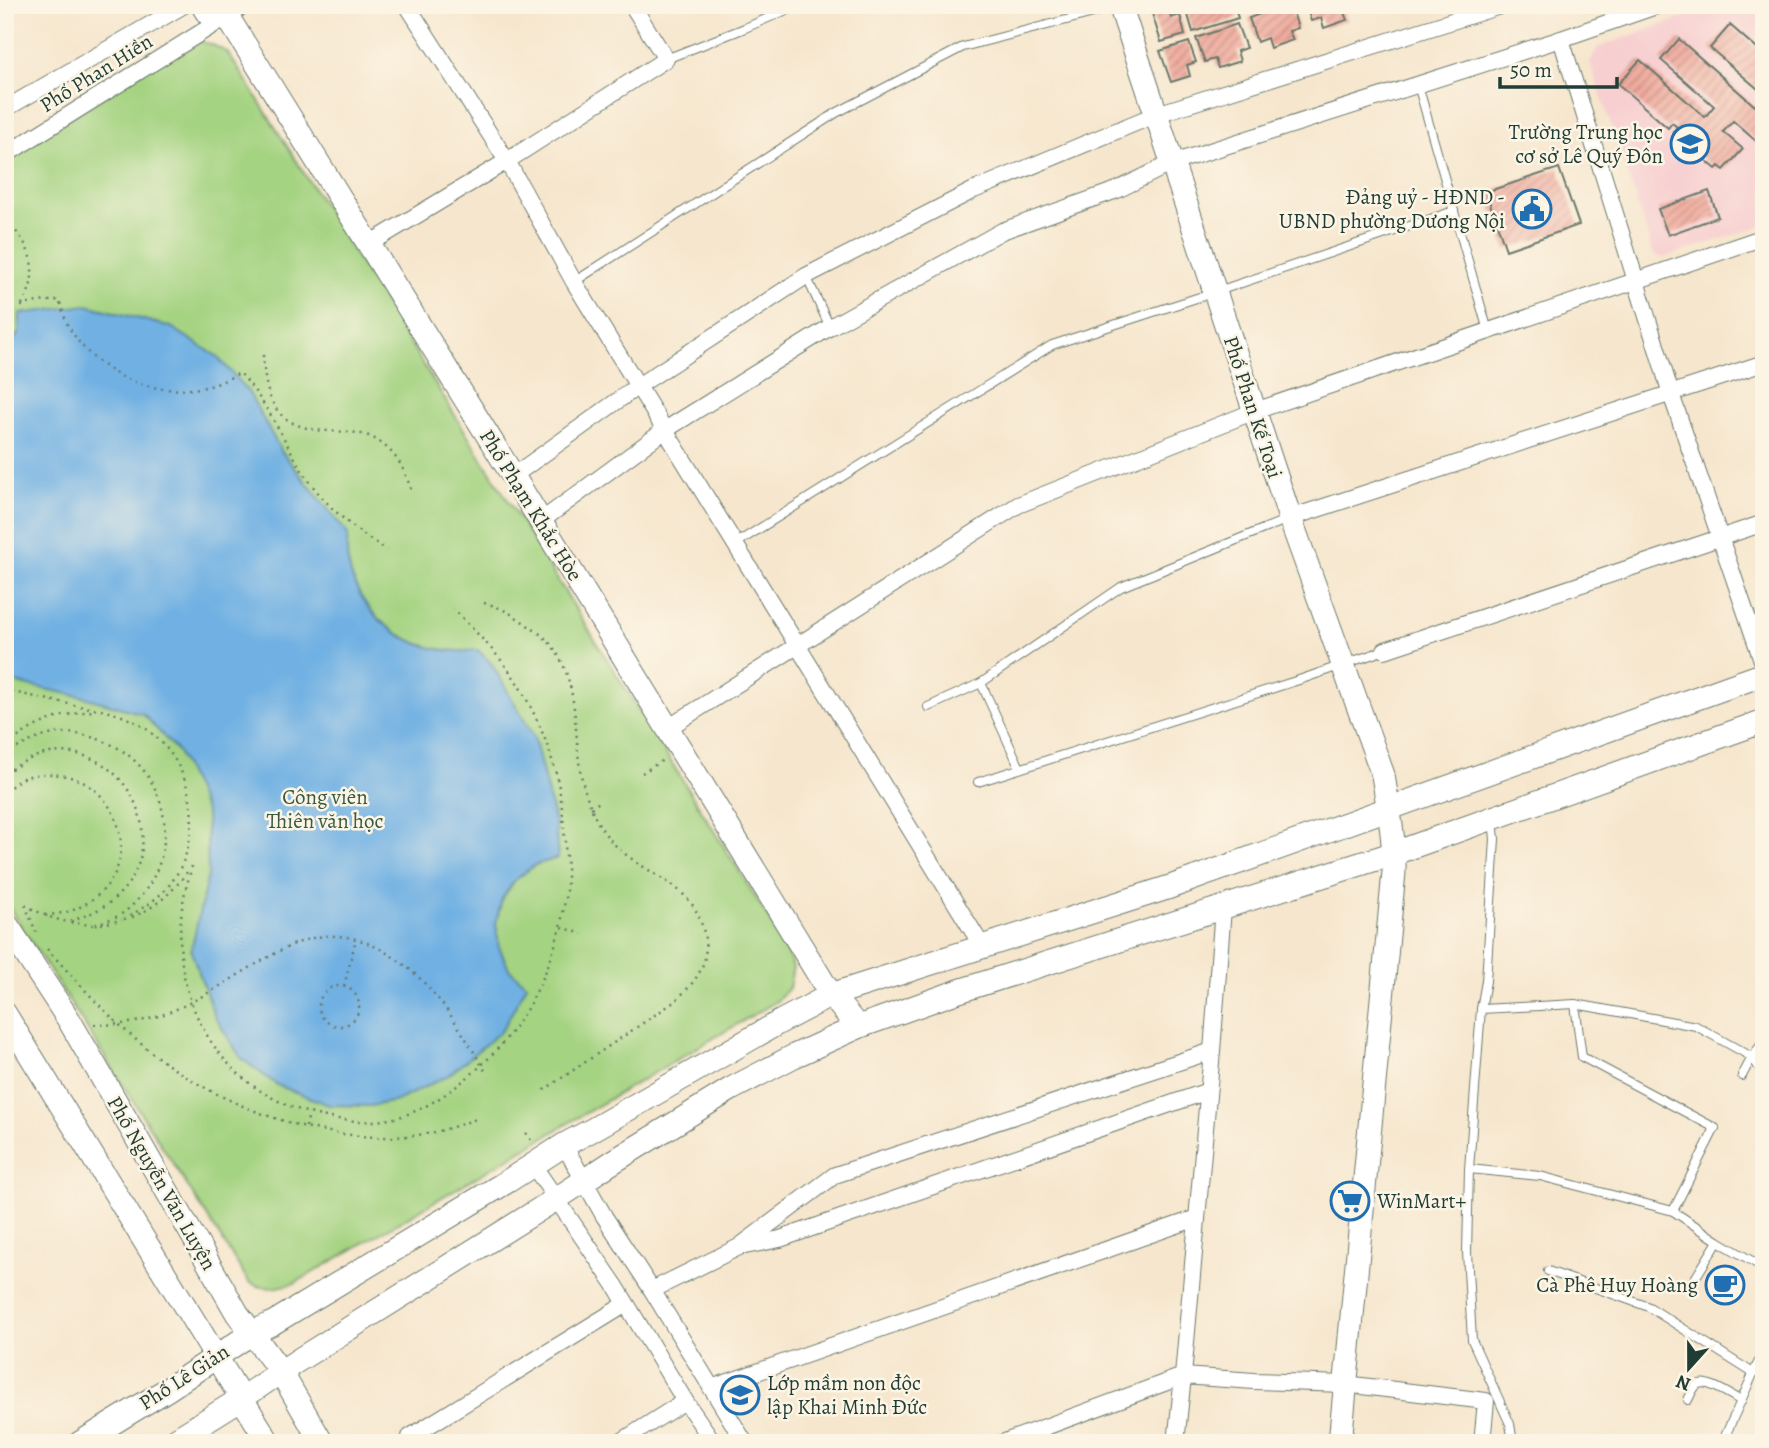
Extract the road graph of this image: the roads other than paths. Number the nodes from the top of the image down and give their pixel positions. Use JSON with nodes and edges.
{"nodes":[{"id":1,"x":184,"y":5,"type":"edge"},
{"id":2,"x":203,"y":5,"type":"edge"},
{"id":3,"x":407,"y":5,"type":"edge"},
{"id":4,"x":632,"y":5,"type":"edge"},
{"id":5,"x":798,"y":5,"type":"edge"},
{"id":6,"x":1503,"y":5,"type":"edge"},
{"id":7,"x":1660,"y":5,"type":"edge"},
{"id":8,"x":1121,"y":6,"type":"edge"},
{"id":9,"x":235,"y":9,"type":"edge"},
{"id":10,"x":1561,"y":39,"type":"junction"},
{"id":11,"x":666,"y":59,"type":"junction"},
{"id":12,"x":1418,"y":85,"type":"junction"},
{"id":13,"x":5,"y":109,"type":"edge"},
{"id":14,"x":1157,"y":114,"type":"junction"},
{"id":15,"x":5,"y":155,"type":"edge"},
{"id":16,"x":507,"y":161,"type":"junction"},
{"id":17,"x":1172,"y":163,"type":"junction"},
{"id":18,"x":1454,"y":211,"type":"junction"},
{"id":19,"x":1764,"y":237,"type":"edge"},
{"id":20,"x":369,"y":244,"type":"junction"},
{"id":21,"x":806,"y":276,"type":"junction"},
{"id":22,"x":1636,"y":281,"type":"junction"},
{"id":23,"x":575,"y":282,"type":"junction"},
{"id":24,"x":1215,"y":292,"type":"junction"},
{"id":25,"x":831,"y":327,"type":"junction"},
{"id":26,"x":1488,"y":331,"type":"junction"},
{"id":27,"x":1764,"y":363,"type":"edge"},
{"id":28,"x":638,"y":386,"type":"junction"},
{"id":29,"x":1671,"y":394,"type":"junction"},
{"id":30,"x":1255,"y":411,"type":"junction"},
{"id":31,"x":666,"y":430,"type":"junction"},
{"id":32,"x":513,"y":476,"type":"junction"},
{"id":33,"x":1290,"y":518,"type":"junction"},
{"id":34,"x":541,"y":521,"type":"junction"},
{"id":35,"x":1764,"y":523,"type":"edge"},
{"id":36,"x":1720,"y":538,"type":"junction"},
{"id":37,"x":735,"y":544,"type":"junction"},
{"id":38,"x":798,"y":646,"type":"junction"},
{"id":39,"x":1385,"y":650,"type":"joint"},
{"id":40,"x":1344,"y":664,"type":"junction"},
{"id":41,"x":1764,"y":666,"type":"edge"},
{"id":42,"x":1764,"y":674,"type":"edge"},
{"id":43,"x":981,"y":683,"type":"junction"},
{"id":44,"x":928,"y":707,"type":"dead end"},
{"id":45,"x":1764,"y":721,"type":"edge"},
{"id":46,"x":668,"y":728,"type":"junction"},
{"id":47,"x":1020,"y":768,"type":"junction"},
{"id":48,"x":978,"y":782,"type":"dead end"},
{"id":49,"x":1388,"y":807,"type":"junction"},
{"id":50,"x":1492,"y":818,"type":"junction"},
{"id":51,"x":1395,"y":853,"type":"junction"},
{"id":52,"x":1223,"y":908,"type":"junction"},
{"id":53,"x":5,"y":922,"type":"edge"},
{"id":54,"x":982,"y":946,"type":"junction"},
{"id":55,"x":831,"y":995,"type":"junction"},
{"id":56,"x":1576,"y":1004,"type":"junction"},
{"id":57,"x":1481,"y":1009,"type":"junction"},
{"id":58,"x":5,"y":1014,"type":"edge"},
{"id":59,"x":858,"y":1027,"type":"junction"},
{"id":60,"x":1764,"y":1041,"type":"edge"},
{"id":61,"x":1212,"y":1051,"type":"junction"},
{"id":62,"x":1752,"y":1057,"type":"junction"},
{"id":63,"x":1764,"y":1075,"type":"edge"},
{"id":64,"x":1742,"y":1076,"type":"dead end"},
{"id":65,"x":1208,"y":1091,"type":"junction"},
{"id":66,"x":564,"y":1145,"type":"junction"},
{"id":67,"x":533,"y":1165,"type":"junction"},
{"id":68,"x":1469,"y":1169,"type":"junction"},
{"id":69,"x":584,"y":1181,"type":"junction"},
{"id":70,"x":556,"y":1199,"type":"junction"},
{"id":71,"x":1673,"y":1211,"type":"junction"},
{"id":72,"x":1197,"y":1218,"type":"junction"},
{"id":73,"x":1718,"y":1241,"type":"junction"},
{"id":74,"x":739,"y":1247,"type":"junction"},
{"id":75,"x":1764,"y":1268,"type":"edge"},
{"id":76,"x":1548,"y":1271,"type":"dead end"},
{"id":77,"x":1691,"y":1285,"type":"dead end"},
{"id":78,"x":652,"y":1290,"type":"junction"},
{"id":79,"x":626,"y":1304,"type":"junction"},
{"id":80,"x":252,"y":1333,"type":"junction"},
{"id":81,"x":1764,"y":1354,"type":"edge"},
{"id":82,"x":217,"y":1356,"type":"junction"},
{"id":83,"x":281,"y":1372,"type":"junction"},
{"id":84,"x":1753,"y":1373,"type":"junction"},
{"id":85,"x":1183,"y":1376,"type":"junction"},
{"id":86,"x":1345,"y":1384,"type":"junction"},
{"id":87,"x":711,"y":1388,"type":"junction"},
{"id":88,"x":242,"y":1398,"type":"junction"},
{"id":89,"x":1688,"y":1400,"type":"dead end"},
{"id":90,"x":685,"y":1401,"type":"junction"},
{"id":91,"x":1741,"y":1401,"type":"junction"},
{"id":92,"x":80,"y":1443,"type":"edge"},
{"id":93,"x":170,"y":1443,"type":"edge"},
{"id":94,"x":269,"y":1443,"type":"edge"},
{"id":95,"x":321,"y":1443,"type":"edge"},
{"id":96,"x":415,"y":1443,"type":"edge"},
{"id":97,"x":619,"y":1443,"type":"edge"},
{"id":98,"x":714,"y":1443,"type":"edge"},
{"id":99,"x":745,"y":1443,"type":"edge"},
{"id":100,"x":1002,"y":1443,"type":"edge"},
{"id":101,"x":1177,"y":1443,"type":"edge"},
{"id":102,"x":1340,"y":1443,"type":"edge"},
{"id":103,"x":1482,"y":1443,"type":"edge"},
{"id":104,"x":1513,"y":1443,"type":"edge"},
{"id":105,"x":1722,"y":1443,"type":"edge"}],
"edges":[{"from":1,"to":13,"type":"street","name":"Phố Phan Hiền"},
{"from":2,"to":9,"type":"main road"},
{"from":3,"to":16,"type":"street"},
{"from":4,"to":11,"type":"street"},
{"from":5,"to":11,"type":"lane"},
{"from":6,"to":14,"type":"street"},
{"from":7,"to":10,"type":"street"},
{"from":8,"to":14,"type":"main road","name":"Phố Phan Kế Toại"},
{"from":8,"to":23,"type":"lane"},
{"from":9,"to":15,"type":"street","name":"Phố Phan Hiền"},
{"from":9,"to":20,"type":"main road","name":"Phố Phạm Khắc Hòe"},
{"from":10,"to":12,"type":"street"},
{"from":10,"to":22,"type":"street"},
{"from":11,"to":16,"type":"street"},
{"from":12,"to":17,"type":"street"},
{"from":12,"to":18,"type":"lane"},
{"from":14,"to":17,"type":"main road","name":"Phố Phan Kế Toại"},
{"from":14,"to":21,"type":"street"},
{"from":16,"to":20,"type":"street"},
{"from":16,"to":23,"type":"street"},
{"from":17,"to":24,"type":"main road","name":"Phố Phan Kế Toại"},
{"from":17,"to":25,"type":"street"},
{"from":18,"to":24,"type":"lane"},
{"from":18,"to":26,"type":"lane"},
{"from":19,"to":22,"type":"street"},
{"from":20,"to":32,"type":"main road","name":"Phố Phạm Khắc Hòe"},
{"from":21,"to":25,"type":"lane"},
{"from":21,"to":28,"type":"street"},
{"from":22,"to":26,"type":"street"},
{"from":22,"to":29,"type":"street"},
{"from":23,"to":28,"type":"street"},
{"from":24,"to":30,"type":"main road","name":"Phố Phan Kế Toại"},
{"from":24,"to":37,"type":"lane"},
{"from":25,"to":31,"type":"street"},
{"from":26,"to":30,"type":"street"},
{"from":27,"to":29,"type":"street"},
{"from":28,"to":31,"type":"street"},
{"from":28,"to":32,"type":"street"},
{"from":29,"to":33,"type":"street"},
{"from":29,"to":36,"type":"street"},
{"from":30,"to":33,"type":"main road","name":"Phố Phan Kế Toại"},
{"from":30,"to":38,"type":"street"},
{"from":31,"to":34,"type":"street"},
{"from":31,"to":37,"type":"street"},
{"from":32,"to":34,"type":"main road","name":"Phố Phạm Khắc Hòe"},
{"from":33,"to":40,"type":"main road","name":"Phố Phan Kế Toại"},
{"from":33,"to":43,"type":"lane"},
{"from":34,"to":46,"type":"main road","name":"Phố Phạm Khắc Hòe"},
{"from":35,"to":36,"type":"street"},
{"from":36,"to":39,"type":"street"},
{"from":36,"to":41,"type":"street"},
{"from":37,"to":38,"type":"street"},
{"from":38,"to":46,"type":"street"},
{"from":38,"to":54,"type":"street"},
{"from":39,"to":40,"type":"lane"},
{"from":40,"to":47,"type":"lane"},
{"from":40,"to":49,"type":"main road","name":"Phố Phan Kế Toại"},
{"from":42,"to":49,"type":"main road","name":"Phố Lê Giản"},
{"from":43,"to":44,"type":"lane"},
{"from":43,"to":47,"type":"lane"},
{"from":45,"to":50,"type":"main road"},
{"from":46,"to":55,"type":"main road","name":"Phố Phạm Khắc Hòe"},
{"from":47,"to":48,"type":"lane"},
{"from":49,"to":51,"type":"main road","name":"Phố Phan Kế Toại"},
{"from":49,"to":54,"type":"main road","name":"Phố Lê Giản"},
{"from":50,"to":51,"type":"main road"},
{"from":50,"to":57,"type":"lane"},
{"from":51,"to":52,"type":"main road"},
{"from":51,"to":86,"type":"main road","name":"Phố Phan Kế Toại"},
{"from":52,"to":59,"type":"main road"},
{"from":52,"to":61,"type":"street"},
{"from":53,"to":80,"type":"main road","name":"Phố Nguyễn Văn Luyện"},
{"from":54,"to":55,"type":"main road","name":"Phố Lê Giản"},
{"from":55,"to":59,"type":"main road","name":"Phố Phạm Khắc Hòe"},
{"from":55,"to":66,"type":"main road","name":"Phố Lê Giản"},
{"from":56,"to":57,"type":"lane"},
{"from":56,"to":62,"type":"lane"},
{"from":56,"to":71,"type":"lane"},
{"from":57,"to":68,"type":"lane"},
{"from":58,"to":82,"type":"main road","name":"Phố Nguyễn Văn Luyện"},
{"from":59,"to":69,"type":"main road"},
{"from":60,"to":62,"type":"lane"},
{"from":61,"to":65,"type":"street"},
{"from":61,"to":74,"type":"street"},
{"from":62,"to":63,"type":"lane"},
{"from":62,"to":64,"type":"lane"},
{"from":65,"to":72,"type":"street"},
{"from":65,"to":74,"type":"street"},
{"from":66,"to":67,"type":"main road","name":"Phố Lê Giản"},
{"from":66,"to":69,"type":"street"},
{"from":67,"to":70,"type":"street"},
{"from":67,"to":80,"type":"main road","name":"Phố Lê Giản"},
{"from":68,"to":71,"type":"lane"},
{"from":68,"to":104,"type":"lane"},
{"from":69,"to":70,"type":"main road"},
{"from":69,"to":78,"type":"street"},
{"from":70,"to":79,"type":"street"},
{"from":70,"to":83,"type":"main road"},
{"from":71,"to":73,"type":"lane"},
{"from":72,"to":85,"type":"street"},
{"from":72,"to":87,"type":"street"},
{"from":73,"to":75,"type":"lane"},
{"from":73,"to":77,"type":"lane"},
{"from":74,"to":78,"type":"street"},
{"from":76,"to":84,"type":"lane"},
{"from":78,"to":87,"type":"street"},
{"from":79,"to":90,"type":"street"},
{"from":79,"to":96,"type":"street"},
{"from":80,"to":82,"type":"main road","name":"Phố Lê Giản"},
{"from":80,"to":83,"type":"main road","name":"Phố Nguyễn Văn Luyện"},
{"from":81,"to":84,"type":"lane"},
{"from":82,"to":88,"type":"main road","name":"Phố Nguyễn Văn Luyện"},
{"from":82,"to":92,"type":"main road","name":"Phố Lê Giản"},
{"from":83,"to":88,"type":"main road"},
{"from":83,"to":95,"type":"main road","name":"Phố Nguyễn Văn Luyện"},
{"from":84,"to":91,"type":"lane"},
{"from":85,"to":86,"type":"street"},
{"from":85,"to":100,"type":"street"},
{"from":85,"to":101,"type":"street"},
{"from":86,"to":102,"type":"main road","name":"Phố Phan Kế Toại"},
{"from":86,"to":103,"type":"street"},
{"from":87,"to":99,"type":"street"},
{"from":88,"to":93,"type":"main road"},
{"from":88,"to":94,"type":"main road","name":"Phố Nguyễn Văn Luyện"},
{"from":89,"to":91,"type":"lane"},
{"from":90,"to":97,"type":"street"},
{"from":90,"to":98,"type":"street"},
{"from":91,"to":105,"type":"lane"}]}
